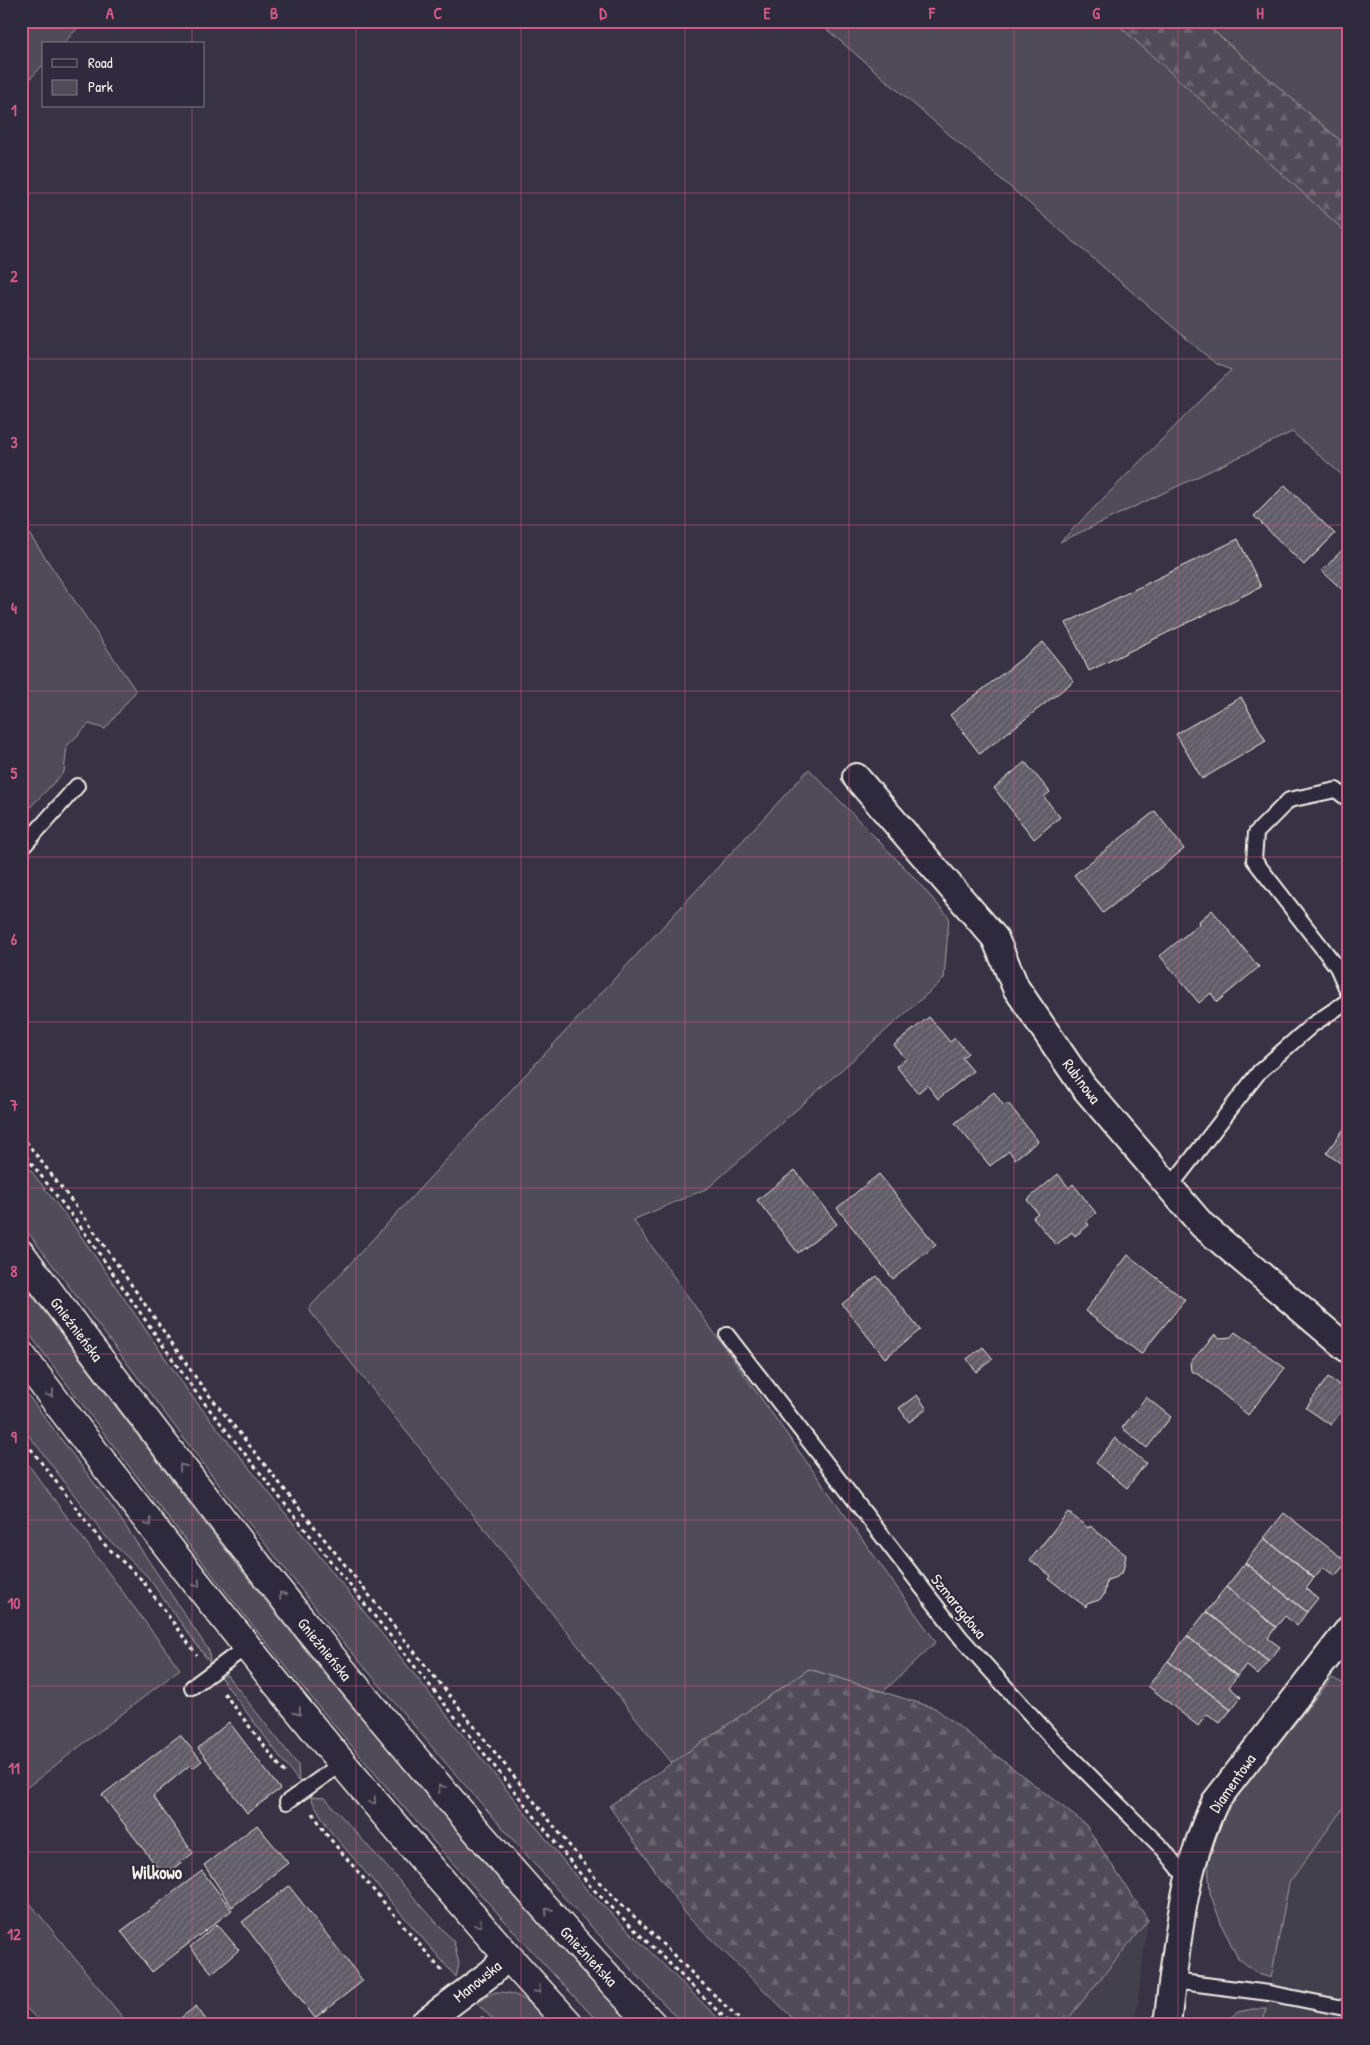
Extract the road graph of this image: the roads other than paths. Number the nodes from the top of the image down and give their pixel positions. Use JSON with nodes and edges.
{"nodes":[{"id":1,"x":856,"y":777,"type":"dead end"},
{"id":2,"x":76,"y":786,"type":"dead end"},
{"id":3,"x":1349,"y":800,"type":"edge"},
{"id":4,"x":21,"y":850,"type":"edge"},
{"id":5,"x":1349,"y":994,"type":"edge"},
{"id":6,"x":1349,"y":1000,"type":"edge"},
{"id":7,"x":1170,"y":1187,"type":"junction"},
{"id":8,"x":21,"y":1254,"type":"edge"},
{"id":9,"x":727,"y":1335,"type":"dead end"},
{"id":10,"x":1349,"y":1350,"type":"edge"},
{"id":11,"x":21,"y":1355,"type":"edge"},
{"id":12,"x":1349,"y":1628,"type":"edge"},
{"id":13,"x":246,"y":1647,"type":"junction"},
{"id":14,"x":192,"y":1687,"type":"dead end"},
{"id":15,"x":341,"y":1764,"type":"junction"},
{"id":16,"x":287,"y":1802,"type":"dead end"},
{"id":17,"x":1187,"y":1879,"type":"junction"},
{"id":18,"x":507,"y":1956,"type":"junction"},
{"id":19,"x":1173,"y":1981,"type":"junction"},
{"id":20,"x":1349,"y":2009,"type":"edge"},
{"id":21,"x":423,"y":2024,"type":"edge"},
{"id":22,"x":570,"y":2024,"type":"edge"},
{"id":23,"x":652,"y":2024,"type":"edge"},
{"id":24,"x":1168,"y":2024,"type":"edge"}],
"edges":[{"from":1,"to":7,"type":"street","name":"Rubinowa"},
{"from":2,"to":4,"type":"lane"},
{"from":3,"to":5,"type":"lane"},
{"from":6,"to":7,"type":"lane"},
{"from":7,"to":10,"type":"street","name":"Rubinowa"},
{"from":23,"to":8,"type":"main road","name":"Gnieźnieńska","one_way":true},
{"from":9,"to":17,"type":"lane","name":"Szmaragdowa"},
{"from":11,"to":13,"type":"main road","one_way":true},
{"from":12,"to":17,"type":"street","name":"Diamentowa"},
{"from":13,"to":14,"type":"lane"},
{"from":13,"to":15,"type":"main road","one_way":true},
{"from":15,"to":16,"type":"lane"},
{"from":15,"to":18,"type":"main road","one_way":true},
{"from":17,"to":19,"type":"street","name":"Diamentowa"},
{"from":18,"to":21,"type":"street","name":"Manowska"},
{"from":18,"to":22,"type":"main road","one_way":true},
{"from":19,"to":20,"type":"lane"},
{"from":19,"to":24,"type":"street","name":"Diamentowa"}]}
